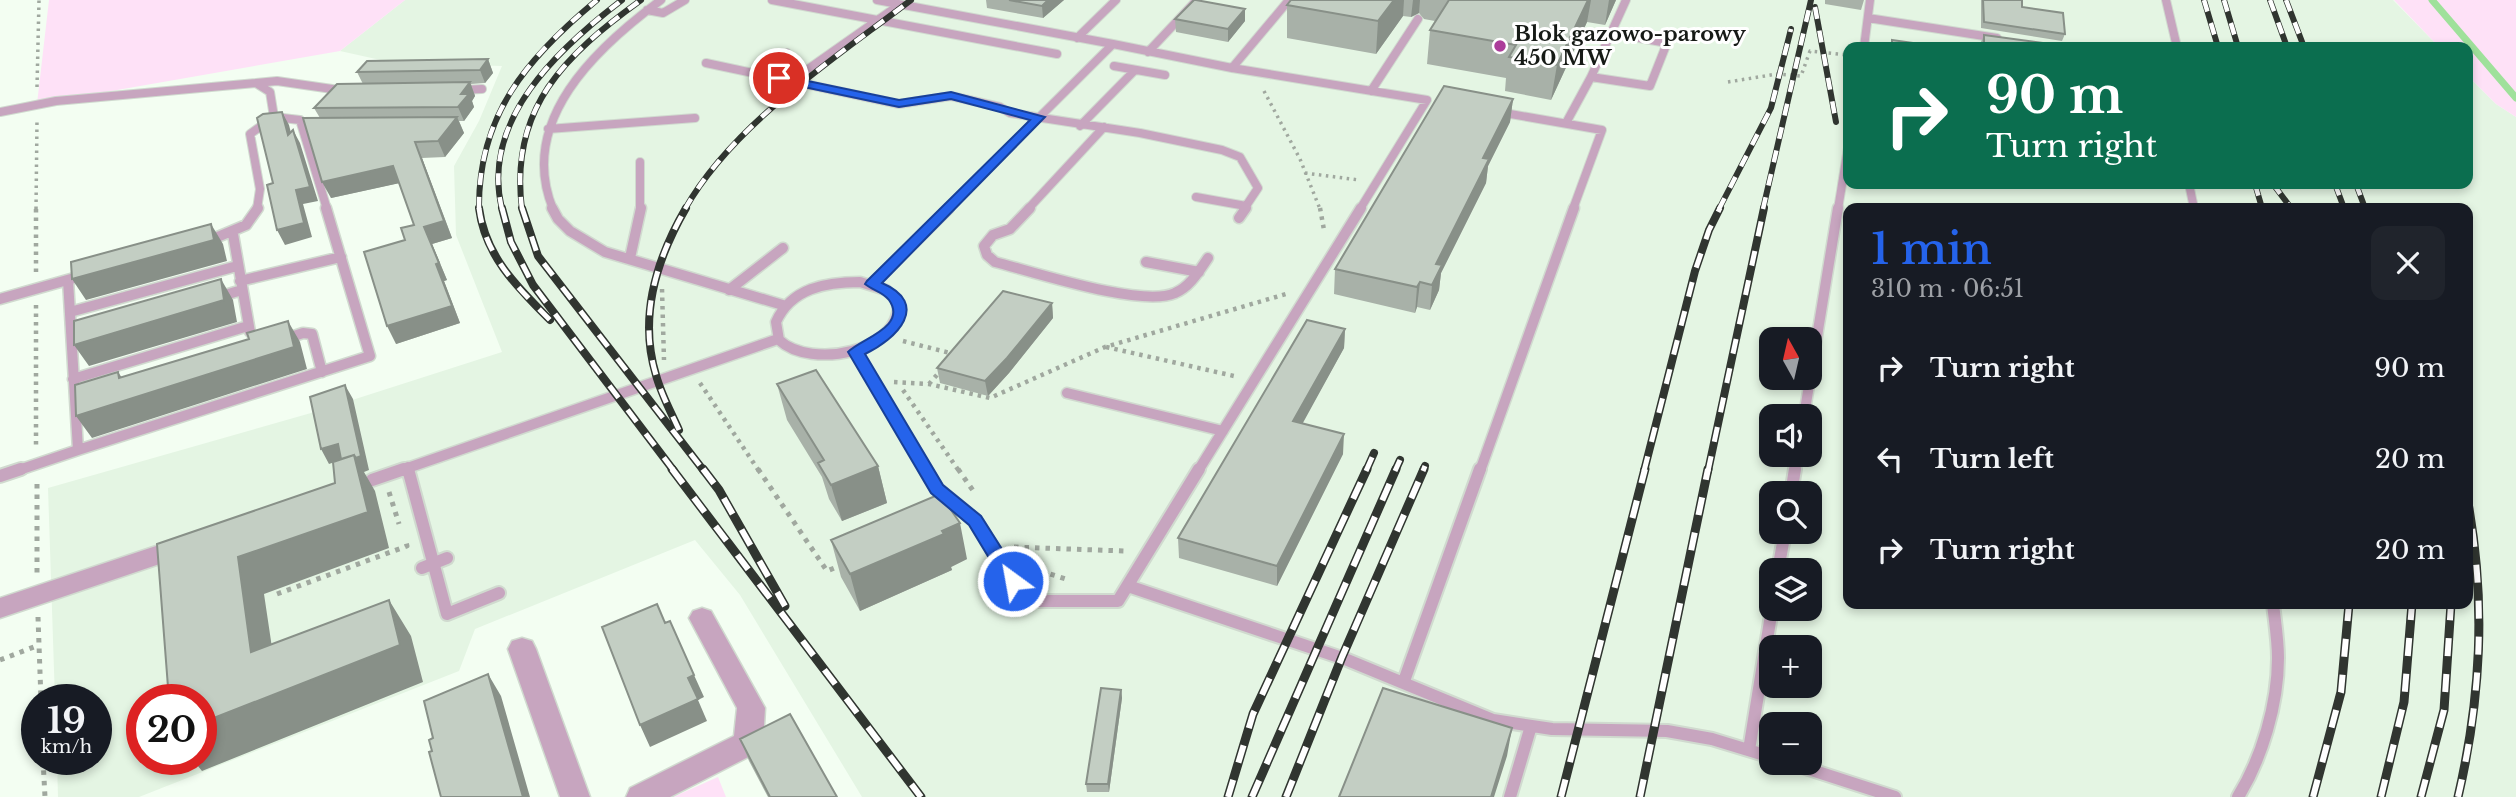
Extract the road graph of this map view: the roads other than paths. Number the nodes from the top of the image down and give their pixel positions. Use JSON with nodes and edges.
{"nodes":[{"id":1,"x":661,"y":0,"type":"edge"},
{"id":2,"x":685,"y":0,"type":"edge"},
{"id":3,"x":772,"y":0,"type":"edge"},
{"id":4,"x":877,"y":0,"type":"edge"},
{"id":5,"x":1116,"y":0,"type":"edge"},
{"id":6,"x":1197,"y":0,"type":"edge"},
{"id":7,"x":1289,"y":0,"type":"edge"},
{"id":8,"x":1626,"y":0,"type":"edge"},
{"id":9,"x":1870,"y":0,"type":"edge"},
{"id":10,"x":2166,"y":0,"type":"edge"},
{"id":11,"x":899,"y":5,"type":"junction"},
{"id":12,"x":647,"y":10,"type":"junction"},
{"id":13,"x":1868,"y":18,"type":"junction"},
{"id":14,"x":1418,"y":19,"type":"dead end"},
{"id":15,"x":877,"y":20,"type":"junction"},
{"id":16,"x":1611,"y":33,"type":"junction"},
{"id":17,"x":1077,"y":38,"type":"junction"},
{"id":18,"x":2005,"y":39,"type":"edge"},
{"id":19,"x":1865,"y":42,"type":"edge"},
{"id":20,"x":2176,"y":42,"type":"edge"},
{"id":21,"x":1113,"y":44,"type":"junction"},
{"id":22,"x":1149,"y":52,"type":"junction"},
{"id":23,"x":787,"y":53,"type":"dead end"},
{"id":24,"x":1057,"y":54,"type":"dead end"},
{"id":25,"x":706,"y":63,"type":"dead end"},
{"id":26,"x":1114,"y":66,"type":"dead end"},
{"id":27,"x":1232,"y":68,"type":"junction"},
{"id":28,"x":1135,"y":69,"type":"junction"},
{"id":29,"x":758,"y":74,"type":"junction"},
{"id":30,"x":1165,"y":75,"type":"dead end"},
{"id":31,"x":1591,"y":77,"type":"junction"},
{"id":32,"x":791,"y":81,"type":"junction"},
{"id":33,"x":256,"y":83,"type":"junction"},
{"id":34,"x":481,"y":89,"type":"dead end"},
{"id":35,"x":455,"y":90,"type":"edge"},
{"id":36,"x":1371,"y":91,"type":"junction"},
{"id":37,"x":350,"y":92,"type":"edge"},
{"id":38,"x":1427,"y":100,"type":"junction"},
{"id":39,"x":911,"y":102,"type":"junction"},
{"id":40,"x":1440,"y":103,"type":"edge"},
{"id":41,"x":934,"y":108,"type":"dead end"},
{"id":42,"x":1490,"y":111,"type":"edge"},
{"id":43,"x":0,"y":112,"type":"edge"},
{"id":44,"x":274,"y":117,"type":"junction"},
{"id":45,"x":1039,"y":117,"type":"junction"},
{"id":46,"x":695,"y":118,"type":"dead end"},
{"id":47,"x":1566,"y":123,"type":"junction"},
{"id":48,"x":1080,"y":126,"type":"junction"},
{"id":49,"x":1104,"y":127,"type":"junction"},
{"id":50,"x":302,"y":128,"type":"junction"},
{"id":51,"x":315,"y":128,"type":"edge"},
{"id":52,"x":548,"y":130,"type":"junction"},
{"id":53,"x":640,"y":162,"type":"dead end"},
{"id":54,"x":1843,"y":178,"type":"edge"},
{"id":55,"x":1196,"y":197,"type":"dead end"},
{"id":56,"x":1246,"y":206,"type":"junction"},
{"id":57,"x":1238,"y":218,"type":"dead end"},
{"id":58,"x":233,"y":234,"type":"junction"},
{"id":59,"x":195,"y":245,"type":"edge"},
{"id":60,"x":783,"y":248,"type":"dead end"},
{"id":61,"x":341,"y":257,"type":"junction"},
{"id":62,"x":630,"y":258,"type":"junction"},
{"id":63,"x":1208,"y":258,"type":"dead end"},
{"id":64,"x":1146,"y":262,"type":"dead end"},
{"id":65,"x":237,"y":266,"type":"junction"},
{"id":66,"x":1199,"y":272,"type":"junction"},
{"id":67,"x":93,"y":273,"type":"edge"},
{"id":68,"x":68,"y":280,"type":"junction"},
{"id":69,"x":872,"y":284,"type":"junction"},
{"id":70,"x":241,"y":286,"type":"junction"},
{"id":71,"x":729,"y":290,"type":"junction"},
{"id":72,"x":0,"y":299,"type":"edge"},
{"id":73,"x":203,"y":302,"type":"edge"},
{"id":74,"x":786,"y":306,"type":"junction"},
{"id":75,"x":70,"y":312,"type":"junction"},
{"id":76,"x":248,"y":326,"type":"junction"},
{"id":77,"x":84,"y":337,"type":"edge"},
{"id":78,"x":778,"y":339,"type":"junction"},
{"id":79,"x":71,"y":340,"type":"junction"},
{"id":80,"x":278,"y":341,"type":"edge"},
{"id":81,"x":253,"y":348,"type":"edge"},
{"id":82,"x":856,"y":352,"type":"junction"},
{"id":83,"x":322,"y":372,"type":"junction"},
{"id":84,"x":74,"y":379,"type":"junction"},
{"id":85,"x":1067,"y":393,"type":"dead end"},
{"id":86,"x":88,"y":400,"type":"edge"},
{"id":87,"x":75,"y":404,"type":"junction"},
{"id":88,"x":1806,"y":404,"type":"edge"},
{"id":89,"x":1223,"y":431,"type":"junction"},
{"id":90,"x":78,"y":450,"type":"junction"},
{"id":91,"x":408,"y":467,"type":"junction"},
{"id":92,"x":0,"y":476,"type":"edge"},
{"id":93,"x":348,"y":489,"type":"edge"},
{"id":94,"x":381,"y":489,"type":"joint"},
{"id":95,"x":213,"y":536,"type":"edge"},
{"id":96,"x":447,"y":558,"type":"dead end"},
{"id":97,"x":434,"y":562,"type":"junction"},
{"id":98,"x":422,"y":568,"type":"dead end"},
{"id":99,"x":1128,"y":586,"type":"junction"},
{"id":100,"x":499,"y":593,"type":"dead end"},
{"id":101,"x":0,"y":608,"type":"edge"},
{"id":102,"x":2273,"y":609,"type":"edge"},
{"id":103,"x":702,"y":618,"type":"dead end"},
{"id":104,"x":1770,"y":621,"type":"edge"},
{"id":105,"x":522,"y":649,"type":"dead end"},
{"id":106,"x":1404,"y":681,"type":"junction"},
{"id":107,"x":1531,"y":726,"type":"junction"},
{"id":108,"x":1749,"y":750,"type":"junction"},
{"id":109,"x":1759,"y":753,"type":"edge"},
{"id":110,"x":1822,"y":773,"type":"edge"},
{"id":111,"x":575,"y":797,"type":"edge"},
{"id":112,"x":641,"y":797,"type":"edge"},
{"id":113,"x":1510,"y":797,"type":"edge"},
{"id":114,"x":1895,"y":797,"type":"edge"},
{"id":115,"x":2238,"y":797,"type":"edge"}],
"edges":[{"from":1,"to":12,"type":"lane"},
{"from":2,"to":12,"type":"lane"},
{"from":3,"to":15,"type":"lane"},
{"from":4,"to":11,"type":"lane"},
{"from":5,"to":17,"type":"lane"},
{"from":6,"to":22,"type":"lane"},
{"from":7,"to":27,"type":"lane"},
{"from":8,"to":16,"type":"lane"},
{"from":9,"to":13,"type":"lane"},
{"from":10,"to":20,"type":"lane"},
{"from":11,"to":15,"type":"lane"},
{"from":11,"to":17,"type":"lane"},
{"from":12,"to":52,"type":"lane"},
{"from":13,"to":18,"type":"lane"},
{"from":13,"to":19,"type":"lane"},
{"from":14,"to":36,"type":"lane"},
{"from":15,"to":24,"type":"lane"},
{"from":15,"to":32,"type":"lane"},
{"from":16,"to":31,"type":"lane"},
{"from":16,"to":31,"type":"lane"},
{"from":17,"to":21,"type":"lane"},
{"from":21,"to":22,"type":"lane"},
{"from":21,"to":45,"type":"lane"},
{"from":22,"to":27,"type":"lane"},
{"from":23,"to":29,"type":"lane"},
{"from":25,"to":29,"type":"lane"},
{"from":26,"to":28,"type":"lane"},
{"from":27,"to":36,"type":"lane"},
{"from":28,"to":30,"type":"lane"},
{"from":28,"to":48,"type":"lane"},
{"from":29,"to":32,"type":"lane"},
{"from":31,"to":47,"type":"lane"},
{"from":32,"to":39,"type":"lane"},
{"from":33,"to":37,"type":"lane"},
{"from":33,"to":43,"type":"lane"},
{"from":33,"to":44,"type":"lane"},
{"from":34,"to":35,"type":"lane"},
{"from":36,"to":38,"type":"lane"},
{"from":38,"to":40,"type":"lane"},
{"from":38,"to":89,"type":"lane"},
{"from":39,"to":41,"type":"lane"},
{"from":39,"to":45,"type":"lane"},
{"from":42,"to":47,"type":"lane"},
{"from":44,"to":50,"type":"lane"},
{"from":44,"to":58,"type":"lane"},
{"from":45,"to":48,"type":"lane"},
{"from":45,"to":69,"type":"lane"},
{"from":46,"to":52,"type":"lane"},
{"from":47,"to":106,"type":"lane"},
{"from":48,"to":49,"type":"lane"},
{"from":49,"to":56,"type":"lane"},
{"from":49,"to":66,"type":"lane"},
{"from":50,"to":51,"type":"lane"},
{"from":50,"to":61,"type":"lane"},
{"from":52,"to":62,"type":"lane"},
{"from":53,"to":62,"type":"lane"},
{"from":54,"to":88,"type":"lane"},
{"from":55,"to":56,"type":"lane"},
{"from":56,"to":57,"type":"lane"},
{"from":58,"to":59,"type":"lane"},
{"from":58,"to":65,"type":"lane"},
{"from":60,"to":71,"type":"lane"},
{"from":61,"to":70,"type":"lane"},
{"from":61,"to":83,"type":"lane"},
{"from":62,"to":71,"type":"lane"},
{"from":63,"to":66,"type":"lane"},
{"from":64,"to":66,"type":"lane"},
{"from":65,"to":70,"type":"lane"},
{"from":65,"to":75,"type":"lane"},
{"from":67,"to":68,"type":"lane"},
{"from":68,"to":72,"type":"lane"},
{"from":68,"to":75,"type":"lane"},
{"from":69,"to":74,"type":"lane"},
{"from":69,"to":82,"type":"lane"},
{"from":70,"to":73,"type":"lane"},
{"from":70,"to":76,"type":"lane"},
{"from":71,"to":74,"type":"lane"},
{"from":74,"to":78,"type":"lane"},
{"from":75,"to":79,"type":"lane"},
{"from":76,"to":81,"type":"lane"},
{"from":76,"to":84,"type":"lane"},
{"from":77,"to":79,"type":"lane"},
{"from":78,"to":82,"type":"lane"},
{"from":78,"to":91,"type":"lane"},
{"from":79,"to":84,"type":"lane"},
{"from":80,"to":83,"type":"lane"},
{"from":82,"to":99,"type":"lane"},
{"from":83,"to":90,"type":"lane"},
{"from":84,"to":87,"type":"lane"},
{"from":85,"to":89,"type":"lane"},
{"from":86,"to":87,"type":"lane"},
{"from":87,"to":90,"type":"lane"},
{"from":89,"to":99,"type":"lane"},
{"from":90,"to":92,"type":"lane"},
{"from":91,"to":94,"type":"lane"},
{"from":91,"to":97,"type":"lane"},
{"from":93,"to":94,"type":"street"},
{"from":95,"to":101,"type":"street"},
{"from":96,"to":97,"type":"lane"},
{"from":97,"to":98,"type":"lane"},
{"from":97,"to":100,"type":"lane"},
{"from":99,"to":106,"type":"lane"},
{"from":102,"to":115,"type":"lane"},
{"from":103,"to":112,"type":"street"},
{"from":104,"to":108,"type":"lane"},
{"from":105,"to":111,"type":"street"},
{"from":106,"to":107,"type":"lane"},
{"from":107,"to":108,"type":"lane"},
{"from":107,"to":113,"type":"lane"},
{"from":108,"to":109,"type":"lane"},
{"from":110,"to":114,"type":"lane"}]}
